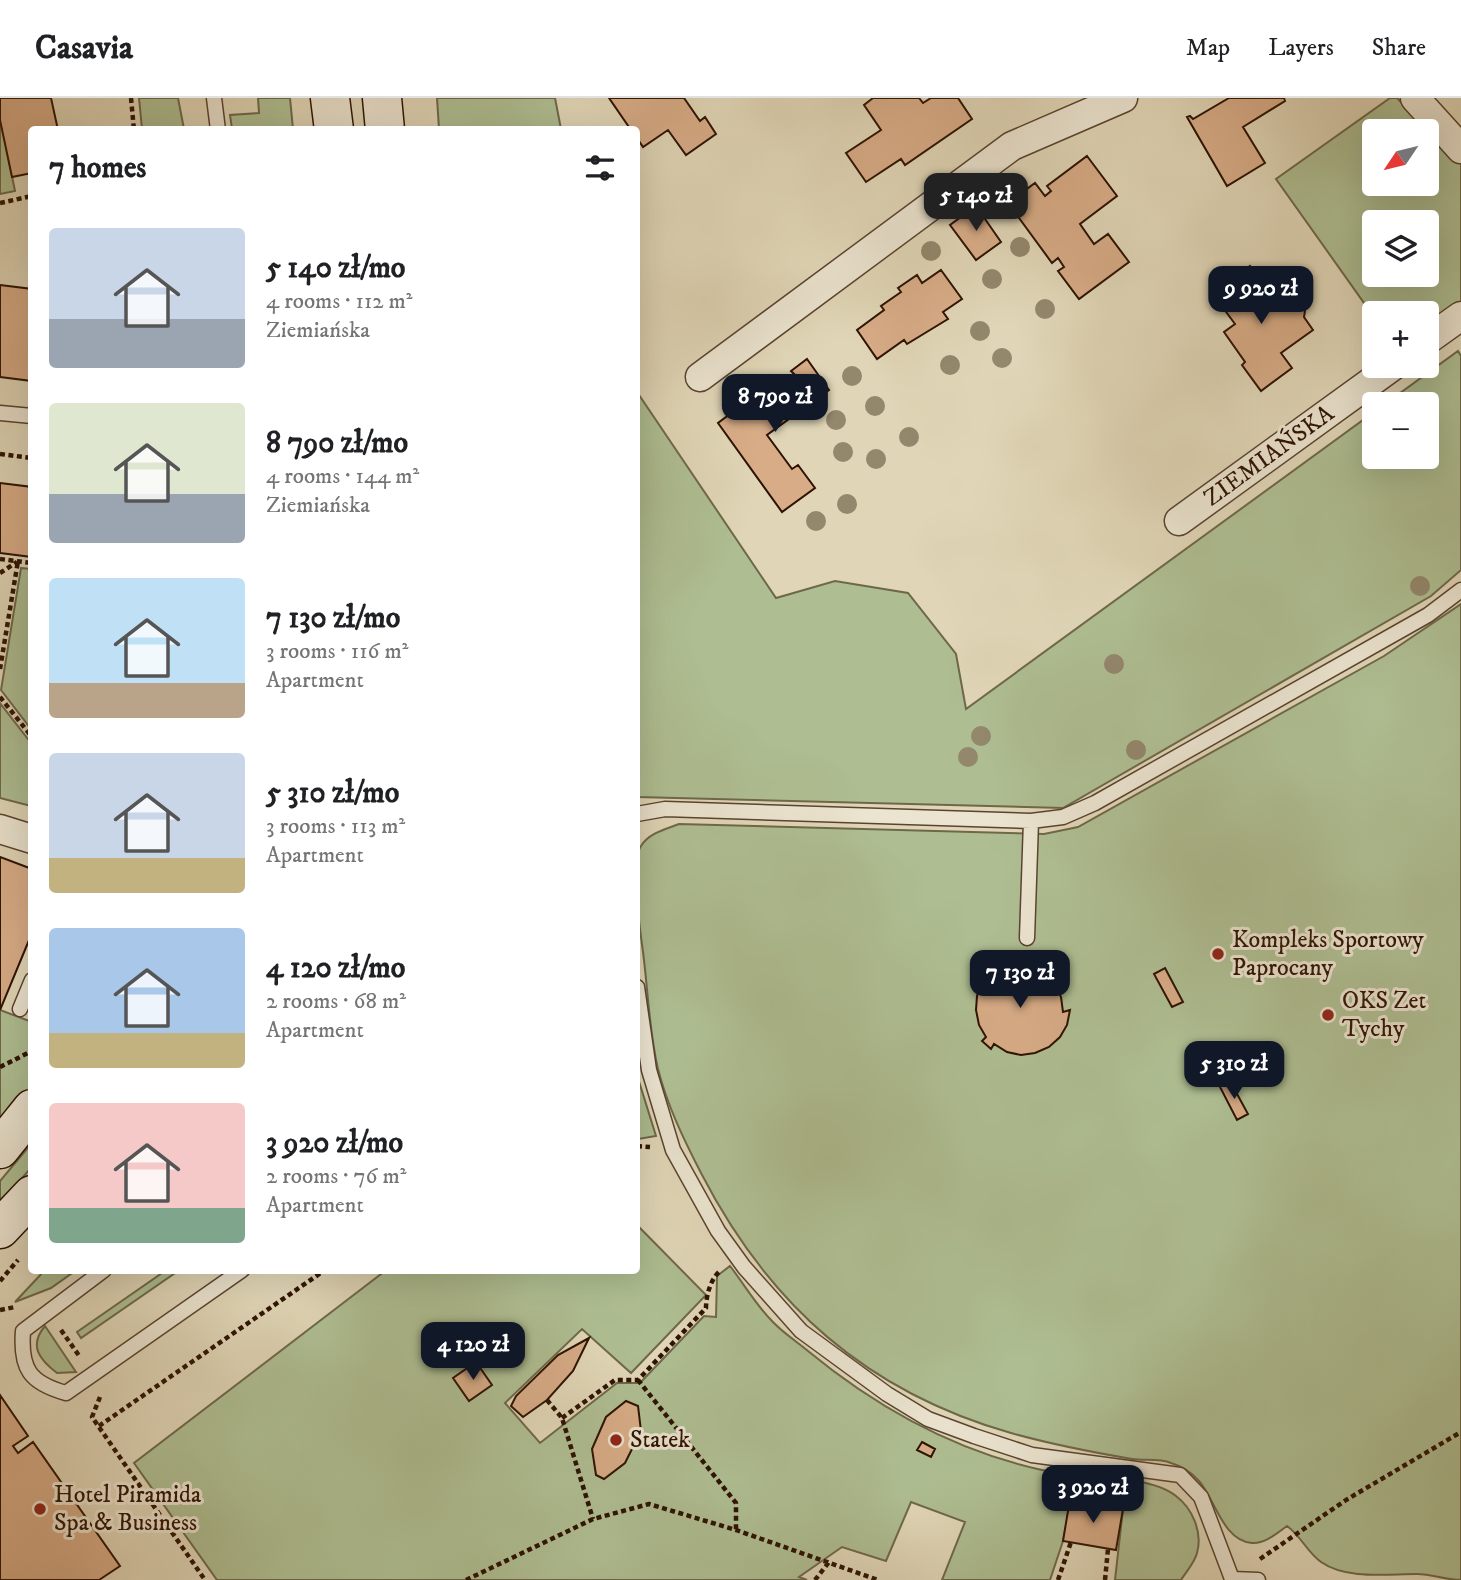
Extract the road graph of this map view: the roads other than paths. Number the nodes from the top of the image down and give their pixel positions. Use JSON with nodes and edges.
{"nodes":[{"id":1,"x":214,"y":98,"type":"edge"},
{"id":2,"x":330,"y":98,"type":"edge"},
{"id":3,"x":382,"y":98,"type":"edge"},
{"id":4,"x":1123,"y":98,"type":"edge"},
{"id":5,"x":1415,"y":98,"type":"edge"},
{"id":6,"x":218,"y":126,"type":"edge"},
{"id":7,"x":334,"y":126,"type":"edge"},
{"id":8,"x":385,"y":126,"type":"edge"},
{"id":9,"x":1461,"y":149,"type":"edge"},
{"id":10,"x":1461,"y":316,"type":"edge"},
{"id":11,"x":1439,"y":332,"type":"edge"},
{"id":12,"x":700,"y":377,"type":"dead end"},
{"id":13,"x":1376,"y":378,"type":"edge"},
{"id":14,"x":0,"y":413,"type":"edge"},
{"id":15,"x":28,"y":416,"type":"edge"},
{"id":16,"x":1179,"y":521,"type":"dead end"},
{"id":17,"x":1461,"y":590,"type":"edge"},
{"id":18,"x":640,"y":813,"type":"edge"},
{"id":19,"x":1031,"y":821,"type":"junction"},
{"id":20,"x":0,"y":829,"type":"edge"},
{"id":21,"x":28,"y":838,"type":"edge"},
{"id":22,"x":1027,"y":938,"type":"dead end"},
{"id":23,"x":28,"y":990,"type":"edge"},
{"id":24,"x":640,"y":1008,"type":"edge"},
{"id":25,"x":20,"y":1009,"type":"dead end"},
{"id":26,"x":28,"y":1114,"type":"edge"},
{"id":27,"x":0,"y":1149,"type":"edge"},
{"id":28,"x":28,"y":1199,"type":"edge"},
{"id":29,"x":0,"y":1229,"type":"edge"},
{"id":30,"x":98,"y":1274,"type":"edge"},
{"id":31,"x":236,"y":1274,"type":"edge"},
{"id":32,"x":1231,"y":1579,"type":"edge"},
{"id":33,"x":1258,"y":1580,"type":"edge"}],
"edges":[{"from":1,"to":6,"type":"lane"},
{"from":2,"to":7,"type":"street"},
{"from":3,"to":8,"type":"street"},
{"from":4,"to":12,"type":"street"},
{"from":5,"to":9,"type":"street"},
{"from":10,"to":11,"type":"street"},
{"from":13,"to":16,"type":"street","name":"ZIEMIAŃSKA"},
{"from":14,"to":15,"type":"lane"},
{"from":17,"to":19,"type":"lane"},
{"from":18,"to":19,"type":"lane"},
{"from":19,"to":22,"type":"lane"},
{"from":20,"to":21,"type":"street"},
{"from":23,"to":25,"type":"lane"},
{"from":24,"to":32,"type":"lane"},
{"from":26,"to":27,"type":"street"},
{"from":28,"to":29,"type":"street"},
{"from":30,"to":31,"type":"lane"},
{"from":32,"to":33,"type":"lane"}]}
